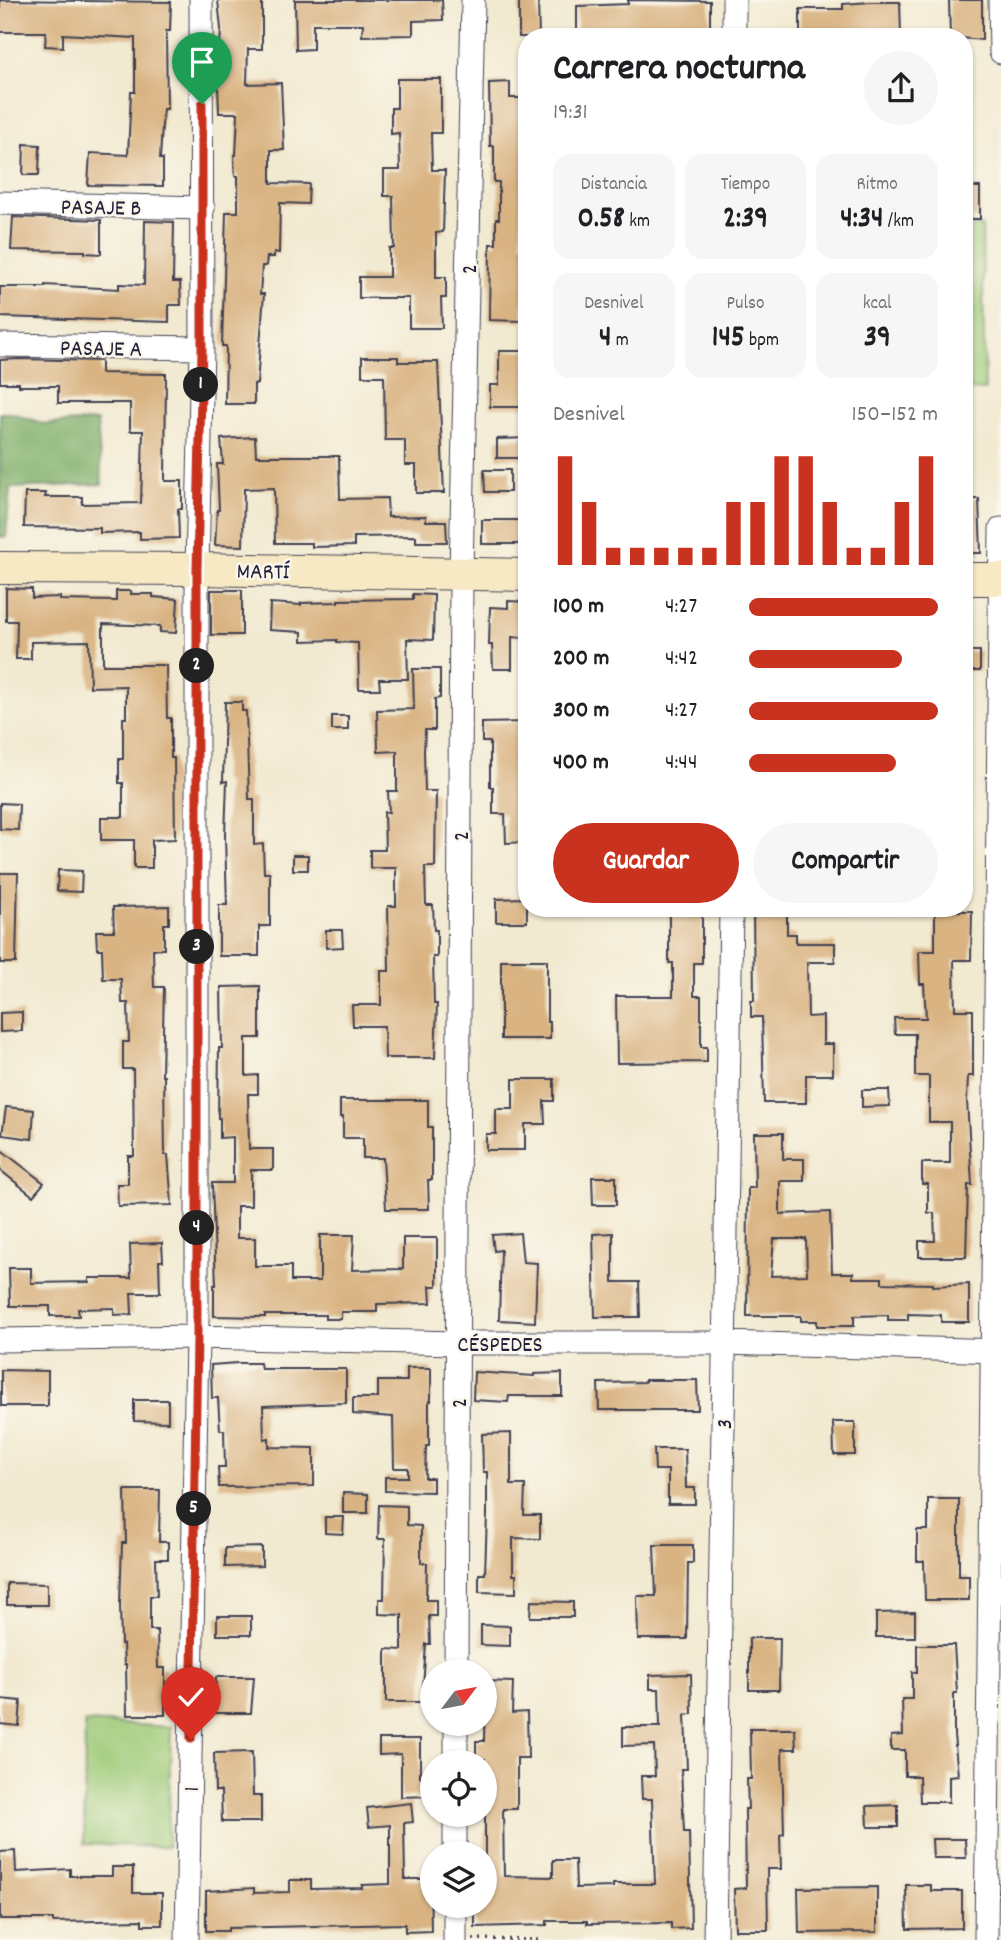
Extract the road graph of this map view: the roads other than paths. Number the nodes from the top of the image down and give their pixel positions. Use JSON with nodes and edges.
{"nodes":[{"id":1,"x":201,"y":0,"type":"edge"},
{"id":2,"x":473,"y":0,"type":"edge"},
{"id":3,"x":734,"y":0,"type":"edge"},
{"id":4,"x":1000,"y":0,"type":"edge"},
{"id":5,"x":734,"y":28,"type":"edge"},
{"id":6,"x":1001,"y":52,"type":"edge"},
{"id":7,"x":0,"y":204,"type":"edge"},
{"id":8,"x":203,"y":208,"type":"junction"},
{"id":9,"x":0,"y":345,"type":"edge"},
{"id":10,"x":202,"y":348,"type":"junction"},
{"id":11,"x":1001,"y":528,"type":"edge"},
{"id":12,"x":0,"y":568,"type":"edge"},
{"id":13,"x":197,"y":569,"type":"junction"},
{"id":14,"x":461,"y":574,"type":"junction"},
{"id":15,"x":518,"y":576,"type":"edge"},
{"id":16,"x":973,"y":579,"type":"edge"},
{"id":17,"x":1000,"y":579,"type":"edge"},
{"id":18,"x":732,"y":917,"type":"edge"},
{"id":19,"x":197,"y":1336,"type":"junction"},
{"id":20,"x":0,"y":1340,"type":"edge"},
{"id":21,"x":458,"y":1343,"type":"junction"},
{"id":22,"x":724,"y":1343,"type":"junction"},
{"id":23,"x":996,"y":1351,"type":"edge"},
{"id":24,"x":456,"y":1659,"type":"edge"},
{"id":25,"x":455,"y":1918,"type":"edge"},
{"id":26,"x":455,"y":1939,"type":"edge"},
{"id":27,"x":187,"y":1940,"type":"edge"},
{"id":28,"x":715,"y":1940,"type":"edge"},
{"id":29,"x":986,"y":1940,"type":"edge"}],
"edges":[{"from":1,"to":8,"type":"street","name":"1"},
{"from":2,"to":14,"type":"street","name":"2"},
{"from":3,"to":5,"type":"street"},
{"from":4,"to":6,"type":"street"},
{"from":7,"to":8,"type":"street","name":"PASAJE B"},
{"from":8,"to":10,"type":"street","name":"1"},
{"from":9,"to":10,"type":"street","name":"PASAJE A"},
{"from":10,"to":13,"type":"street","name":"1"},
{"from":11,"to":17,"type":"street"},
{"from":12,"to":13,"type":"street","name":"MARTÍ"},
{"from":13,"to":14,"type":"street","name":"MARTÍ"},
{"from":13,"to":19,"type":"street","name":"1"},
{"from":14,"to":15,"type":"street","name":"MARTÍ"},
{"from":14,"to":21,"type":"street","name":"2"},
{"from":16,"to":17,"type":"street"},
{"from":17,"to":23,"type":"street"},
{"from":18,"to":22,"type":"street","name":"3"},
{"from":19,"to":20,"type":"street","name":"CÉSPEDES"},
{"from":19,"to":21,"type":"street","name":"CÉSPEDES"},
{"from":19,"to":27,"type":"street","name":"1"},
{"from":21,"to":22,"type":"street","name":"CÉSPEDES"},
{"from":21,"to":24,"type":"street","name":"2"},
{"from":22,"to":23,"type":"street","name":"CÉSPEDES"},
{"from":22,"to":28,"type":"street","name":"3"},
{"from":23,"to":29,"type":"street"},
{"from":25,"to":26,"type":"street"}]}
